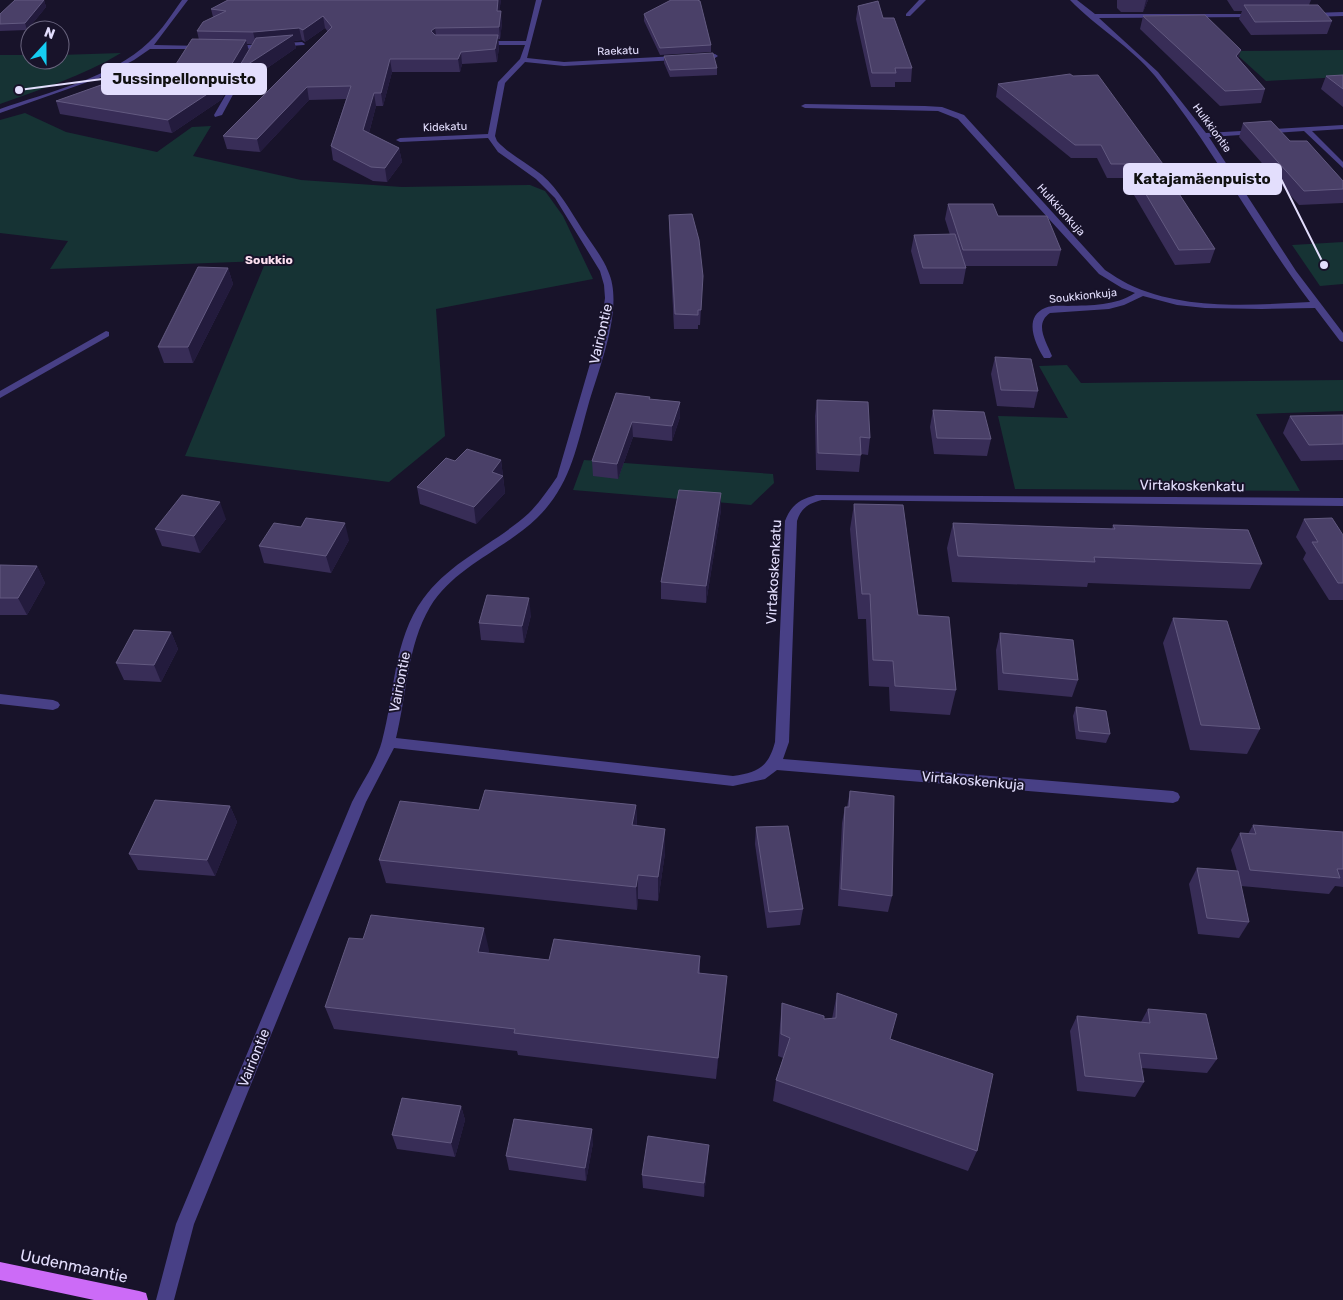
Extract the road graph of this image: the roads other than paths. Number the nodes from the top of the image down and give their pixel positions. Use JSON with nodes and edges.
{"nodes":[{"id":1,"x":185,"y":0,"type":"edge"},
{"id":2,"x":539,"y":0,"type":"edge"},
{"id":3,"x":923,"y":0,"type":"edge"},
{"id":4,"x":1073,"y":0,"type":"edge"},
{"id":5,"x":1343,"y":14,"type":"edge"},
{"id":6,"x":908,"y":15,"type":"dead end"},
{"id":7,"x":1263,"y":15,"type":"edge"},
{"id":8,"x":1303,"y":15,"type":"edge"},
{"id":9,"x":1093,"y":16,"type":"junction"},
{"id":10,"x":530,"y":43,"type":"junction"},
{"id":11,"x":302,"y":44,"type":"edge"},
{"id":12,"x":474,"y":44,"type":"edge"},
{"id":13,"x":148,"y":47,"type":"junction"},
{"id":14,"x":214,"y":48,"type":"edge"},
{"id":15,"x":223,"y":48,"type":"edge"},
{"id":16,"x":256,"y":48,"type":"junction"},
{"id":17,"x":715,"y":56,"type":"edge"},
{"id":18,"x":523,"y":60,"type":"junction"},
{"id":19,"x":805,"y":106,"type":"dead end"},
{"id":20,"x":0,"y":111,"type":"edge"},
{"id":21,"x":218,"y":115,"type":"dead end"},
{"id":22,"x":1343,"y":127,"type":"edge"},
{"id":23,"x":1306,"y":129,"type":"junction"},
{"id":24,"x":1204,"y":135,"type":"junction"},
{"id":25,"x":491,"y":136,"type":"junction"},
{"id":26,"x":400,"y":140,"type":"dead end"},
{"id":27,"x":1343,"y":166,"type":"edge"},
{"id":28,"x":1142,"y":293,"type":"junction"},
{"id":29,"x":1316,"y":305,"type":"junction"},
{"id":30,"x":106,"y":334,"type":"dead end"},
{"id":31,"x":1343,"y":339,"type":"edge"},
{"id":32,"x":1047,"y":356,"type":"dead end"},
{"id":33,"x":0,"y":395,"type":"edge"},
{"id":34,"x":1343,"y":502,"type":"edge"},
{"id":35,"x":0,"y":699,"type":"edge"},
{"id":36,"x":53,"y":705,"type":"dead end"},
{"id":37,"x":389,"y":742,"type":"junction"},
{"id":38,"x":774,"y":764,"type":"junction"},
{"id":39,"x":1173,"y":797,"type":"dead end"},
{"id":40,"x":0,"y":1271,"type":"edge"},
{"id":41,"x":139,"y":1300,"type":"edge"},
{"id":42,"x":165,"y":1300,"type":"edge"}],
"edges":[{"from":1,"to":13,"type":"street"},
{"from":2,"to":10,"type":"street"},
{"from":3,"to":6,"type":"street"},
{"from":4,"to":9,"type":"street","name":"Hulkkiontie"},
{"from":5,"to":8,"type":"street"},
{"from":7,"to":9,"type":"street"},
{"from":9,"to":24,"type":"street","name":"Hulkkiontie"},
{"from":10,"to":12,"type":"street"},
{"from":10,"to":18,"type":"street"},
{"from":11,"to":16,"type":"street"},
{"from":13,"to":14,"type":"street"},
{"from":13,"to":20,"type":"street"},
{"from":15,"to":16,"type":"street"},
{"from":16,"to":21,"type":"street"},
{"from":17,"to":18,"type":"street","name":"Raekatu"},
{"from":18,"to":25,"type":"street"},
{"from":19,"to":28,"type":"street","name":"Hulkkionkuja"},
{"from":22,"to":23,"type":"street"},
{"from":23,"to":24,"type":"street"},
{"from":23,"to":27,"type":"street"},
{"from":24,"to":29,"type":"street","name":"Hulkkiontie"},
{"from":25,"to":26,"type":"street","name":"Kidekatu"},
{"from":25,"to":37,"type":"street","name":"Vairiontie"},
{"from":28,"to":29,"type":"street","name":"Hulkkionkuja"},
{"from":28,"to":32,"type":"street","name":"Soukkionkuja"},
{"from":29,"to":31,"type":"street","name":"Hulkkiontie"},
{"from":30,"to":33,"type":"street"},
{"from":34,"to":38,"type":"street","name":"Virtakoskenkatu"},
{"from":35,"to":36,"type":"street"},
{"from":37,"to":38,"type":"street"},
{"from":37,"to":42,"type":"street","name":"Vairiontie"},
{"from":38,"to":39,"type":"street","name":"Virtakoskenkuja"},
{"from":40,"to":41,"type":"main road","name":"Uudenmaantie"}]}
